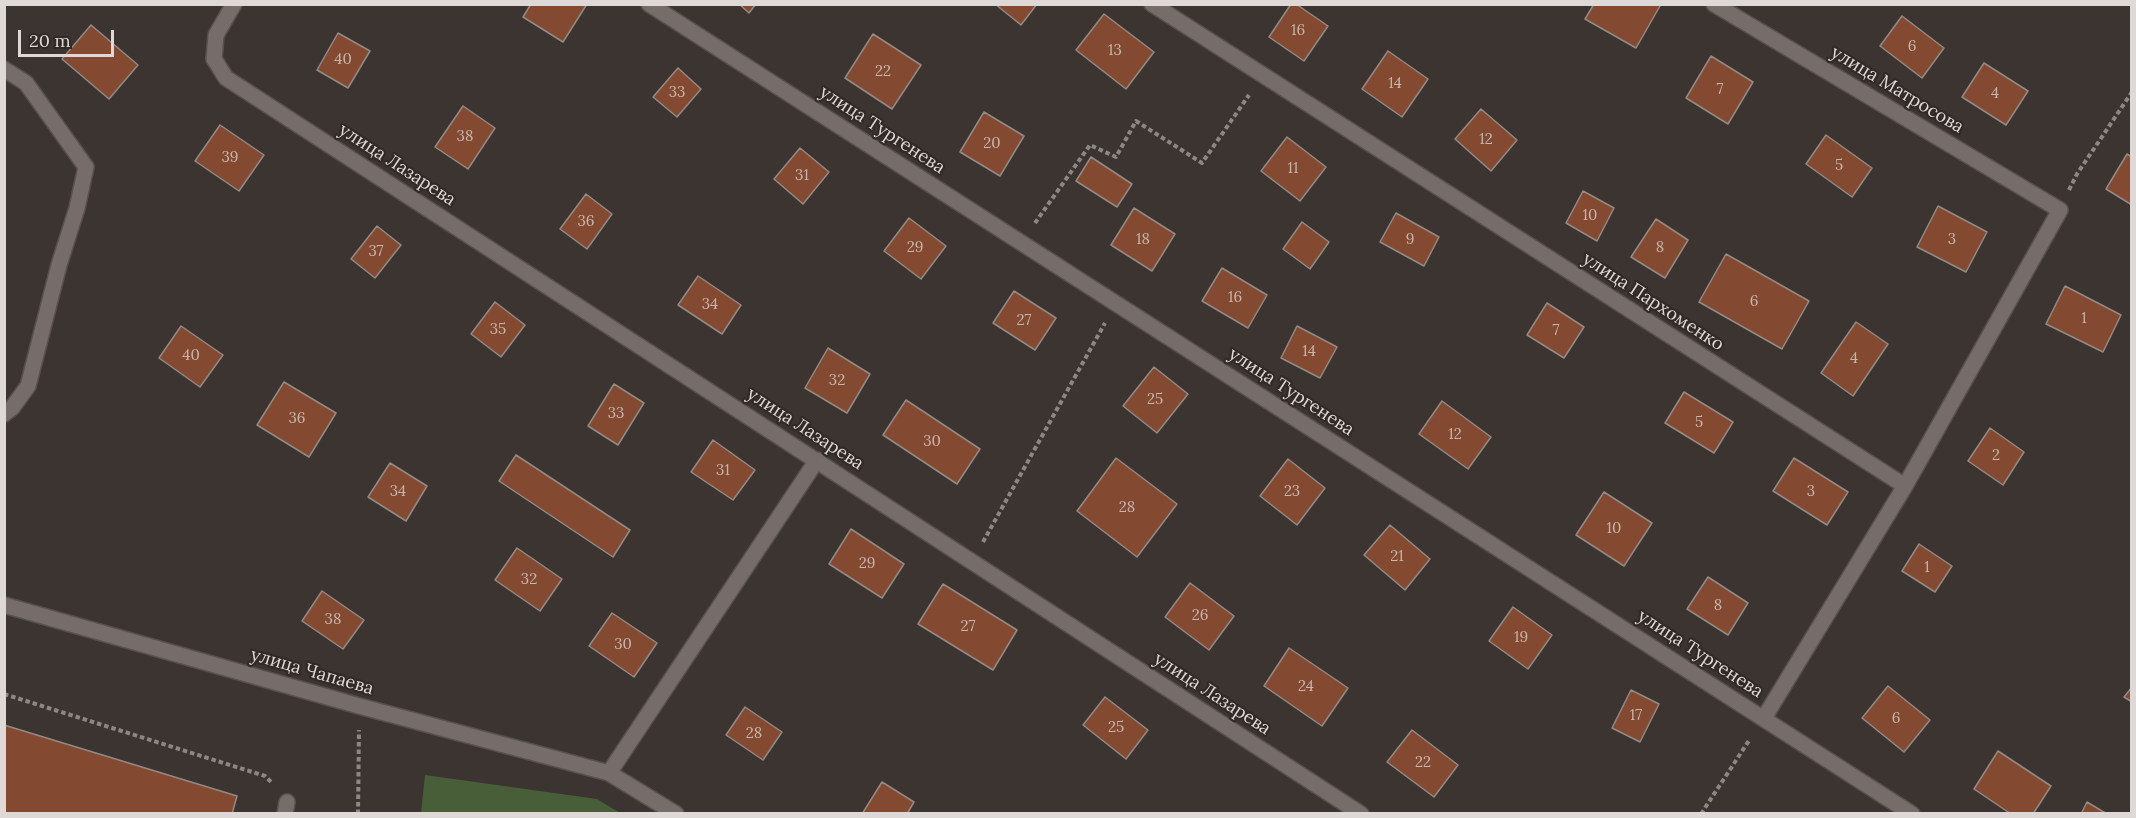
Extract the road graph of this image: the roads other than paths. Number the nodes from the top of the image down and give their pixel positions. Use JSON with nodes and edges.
{"nodes":[{"id":1,"x":234,"y":4,"type":"edge"},
{"id":2,"x":649,"y":4,"type":"edge"},
{"id":3,"x":1152,"y":4,"type":"edge"},
{"id":4,"x":1713,"y":4,"type":"edge"},
{"id":5,"x":4,"y":69,"type":"edge"},
{"id":6,"x":4,"y":414,"type":"edge"},
{"id":7,"x":817,"y":460,"type":"junction"},
{"id":8,"x":1905,"y":486,"type":"junction"},
{"id":9,"x":4,"y":605,"type":"edge"},
{"id":10,"x":1764,"y":718,"type":"junction"},
{"id":11,"x":609,"y":773,"type":"junction"},
{"id":12,"x":676,"y":813,"type":"edge"},
{"id":13,"x":1361,"y":813,"type":"edge"},
{"id":14,"x":1912,"y":813,"type":"edge"}],
"edges":[{"from":1,"to":7,"type":"street","name":"улица Лазарева"},
{"from":2,"to":10,"type":"street","name":"улица Тургенева"},
{"from":3,"to":8,"type":"street","name":"улица Пархоменко"},
{"from":4,"to":8,"type":"street","name":"улица Матросова"},
{"from":5,"to":6,"type":"street"},
{"from":7,"to":11,"type":"street"},
{"from":7,"to":13,"type":"street","name":"улица Лазарева"},
{"from":8,"to":10,"type":"street"},
{"from":9,"to":11,"type":"street","name":"улица Чапаева"},
{"from":10,"to":14,"type":"street","name":"улица Тургенева"},
{"from":11,"to":12,"type":"street","name":"улица Чапаева"}]}
